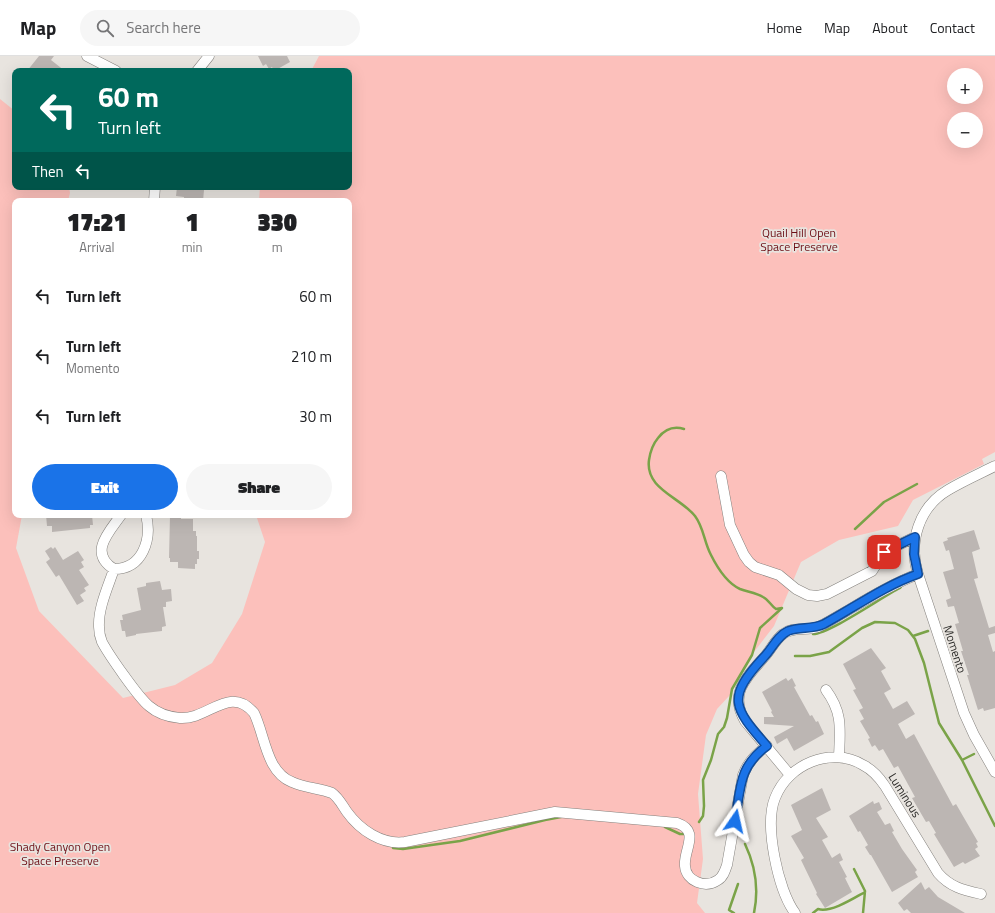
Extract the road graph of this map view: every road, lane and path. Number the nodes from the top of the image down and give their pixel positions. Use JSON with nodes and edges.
{"nodes":[{"id":1,"x":87,"y":56,"type":"edge"},
{"id":2,"x":210,"y":56,"type":"edge"},
{"id":3,"x":110,"y":68,"type":"edge"},
{"id":4,"x":200,"y":68,"type":"edge"},
{"id":5,"x":995,"y":466,"type":"edge"},
{"id":6,"x":721,"y":476,"type":"dead end"},
{"id":7,"x":120,"y":518,"type":"edge"},
{"id":8,"x":146,"y":518,"type":"edge"},
{"id":9,"x":917,"y":532,"type":"junction"},
{"id":10,"x":114,"y":569,"type":"junction"},
{"id":11,"x":918,"y":574,"type":"junction"},
{"id":12,"x":826,"y":690,"type":"dead end"},
{"id":13,"x":767,"y":746,"type":"junction"},
{"id":14,"x":839,"y":757,"type":"junction"},
{"id":15,"x":995,"y":772,"type":"edge"},
{"id":16,"x":790,"y":775,"type":"junction"},
{"id":17,"x":981,"y":894,"type":"dead end"},
{"id":18,"x":795,"y":913,"type":"edge"}],
"edges":[{"from":1,"to":3,"type":"street"},
{"from":2,"to":4,"type":"street"},
{"from":5,"to":9,"type":"street"},
{"from":6,"to":9,"type":"street"},
{"from":7,"to":10,"type":"street"},
{"from":8,"to":10,"type":"street"},
{"from":9,"to":11,"type":"street","name":"Momento"},
{"from":10,"to":13,"type":"street"},
{"from":11,"to":13,"type":"street"},
{"from":11,"to":15,"type":"street","name":"Momento"},
{"from":12,"to":14,"type":"street"},
{"from":13,"to":16,"type":"street"},
{"from":14,"to":16,"type":"street","name":"Luminous"},
{"from":14,"to":17,"type":"street","name":"Luminous"},
{"from":16,"to":18,"type":"street","name":"Luminous"}]}
